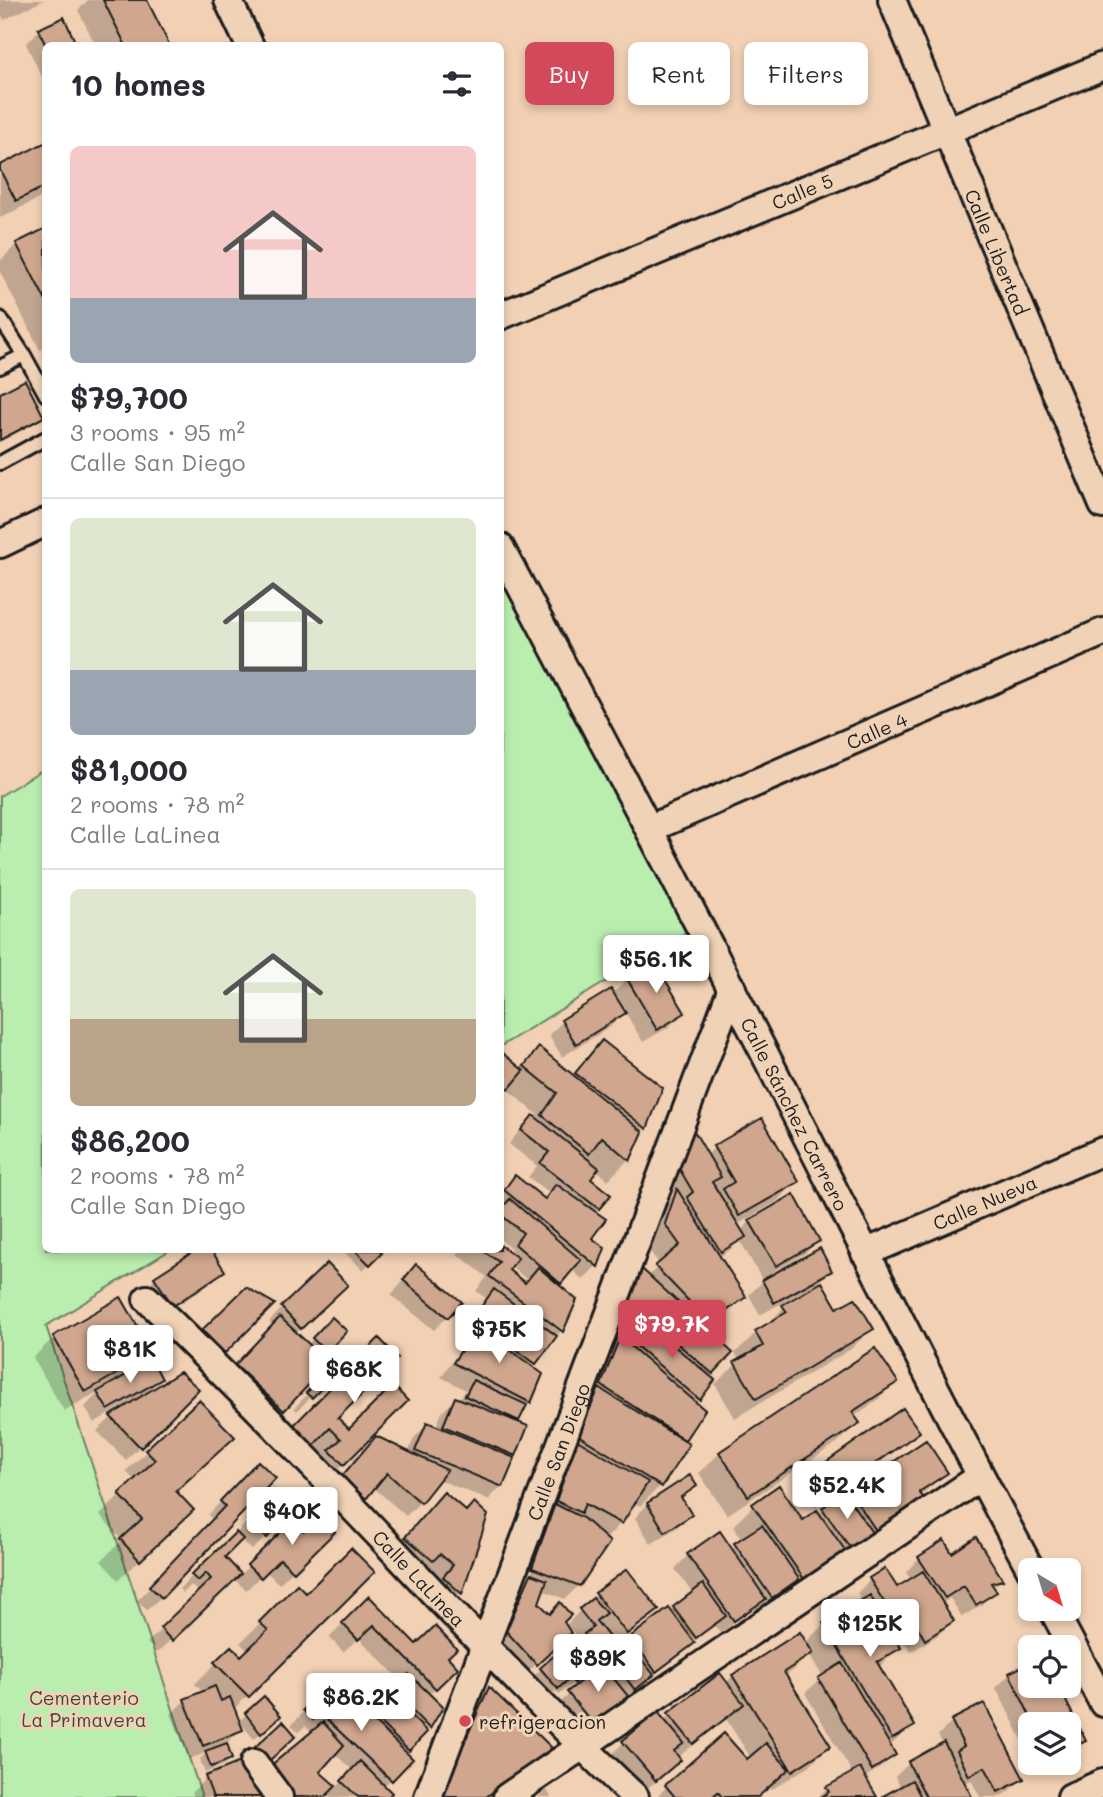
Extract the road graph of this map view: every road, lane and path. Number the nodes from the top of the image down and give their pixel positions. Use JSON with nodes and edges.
{"nodes":[{"id":1,"x":228,"y":0,"type":"edge"},
{"id":2,"x":892,"y":0,"type":"edge"},
{"id":3,"x":248,"y":42,"type":"edge"},
{"id":4,"x":1103,"y":66,"type":"edge"},
{"id":5,"x":947,"y":132,"type":"junction"},
{"id":6,"x":504,"y":314,"type":"edge"},
{"id":7,"x":0,"y":318,"type":"edge"},
{"id":8,"x":24,"y":355,"type":"junction"},
{"id":9,"x":0,"y":367,"type":"edge"},
{"id":10,"x":42,"y":388,"type":"edge"},
{"id":11,"x":42,"y":440,"type":"edge"},
{"id":12,"x":0,"y":463,"type":"edge"},
{"id":13,"x":1103,"y":505,"type":"edge"},
{"id":14,"x":42,"y":525,"type":"edge"},
{"id":15,"x":0,"y":544,"type":"edge"},
{"id":16,"x":504,"y":555,"type":"edge"},
{"id":17,"x":1103,"y":632,"type":"edge"},
{"id":18,"x":649,"y":829,"type":"junction"},
{"id":19,"x":732,"y":988,"type":"junction"},
{"id":20,"x":1103,"y":1151,"type":"edge"},
{"id":21,"x":865,"y":1253,"type":"junction"},
{"id":22,"x":147,"y":1299,"type":"dead end"},
{"id":23,"x":980,"y":1477,"type":"junction"},
{"id":24,"x":1024,"y":1558,"type":"edge"},
{"id":25,"x":1059,"y":1621,"type":"edge"},
{"id":26,"x":485,"y":1648,"type":"junction"},
{"id":27,"x":1103,"y":1703,"type":"edge"},
{"id":28,"x":581,"y":1746,"type":"junction"},
{"id":29,"x":254,"y":1763,"type":"dead end"},
{"id":30,"x":1103,"y":1783,"type":"edge"},
{"id":31,"x":279,"y":1797,"type":"edge"},
{"id":32,"x":428,"y":1797,"type":"edge"},
{"id":33,"x":507,"y":1797,"type":"edge"},
{"id":34,"x":635,"y":1797,"type":"edge"},
{"id":35,"x":1070,"y":1797,"type":"edge"}],
"edges":[{"from":1,"to":3,"type":"street"},
{"from":2,"to":5,"type":"street","name":"Calle Libertad"},
{"from":4,"to":5,"type":"street","name":"Calle 5"},
{"from":5,"to":6,"type":"street","name":"Calle 5"},
{"from":5,"to":13,"type":"street","name":"Calle Libertad"},
{"from":7,"to":8,"type":"lane"},
{"from":8,"to":9,"type":"lane"},
{"from":8,"to":10,"type":"lane"},
{"from":11,"to":12,"type":"lane"},
{"from":14,"to":15,"type":"street"},
{"from":16,"to":18,"type":"street","name":"Calle Sánchez Carrero"},
{"from":17,"to":18,"type":"street","name":"Calle 4"},
{"from":18,"to":19,"type":"street","name":"Calle Sánchez Carrero"},
{"from":19,"to":21,"type":"street","name":"Calle Sánchez Carrero"},
{"from":19,"to":26,"type":"street","name":"Calle San Diego"},
{"from":20,"to":21,"type":"street","name":"Calle Nueva"},
{"from":21,"to":23,"type":"street","name":"Calle Sánchez Carrero"},
{"from":22,"to":26,"type":"street","name":"Calle LaLinea"},
{"from":23,"to":24,"type":"street","name":"Calle Sánchez Carrero"},
{"from":23,"to":28,"type":"street"},
{"from":25,"to":27,"type":"street"},
{"from":26,"to":28,"type":"street","name":"Calle LaLinea"},
{"from":26,"to":32,"type":"street","name":"Calle San Diego"},
{"from":28,"to":33,"type":"street"},
{"from":28,"to":34,"type":"street","name":"Calle LaLinea"},
{"from":29,"to":31,"type":"street"},
{"from":30,"to":35,"type":"street"}]}
